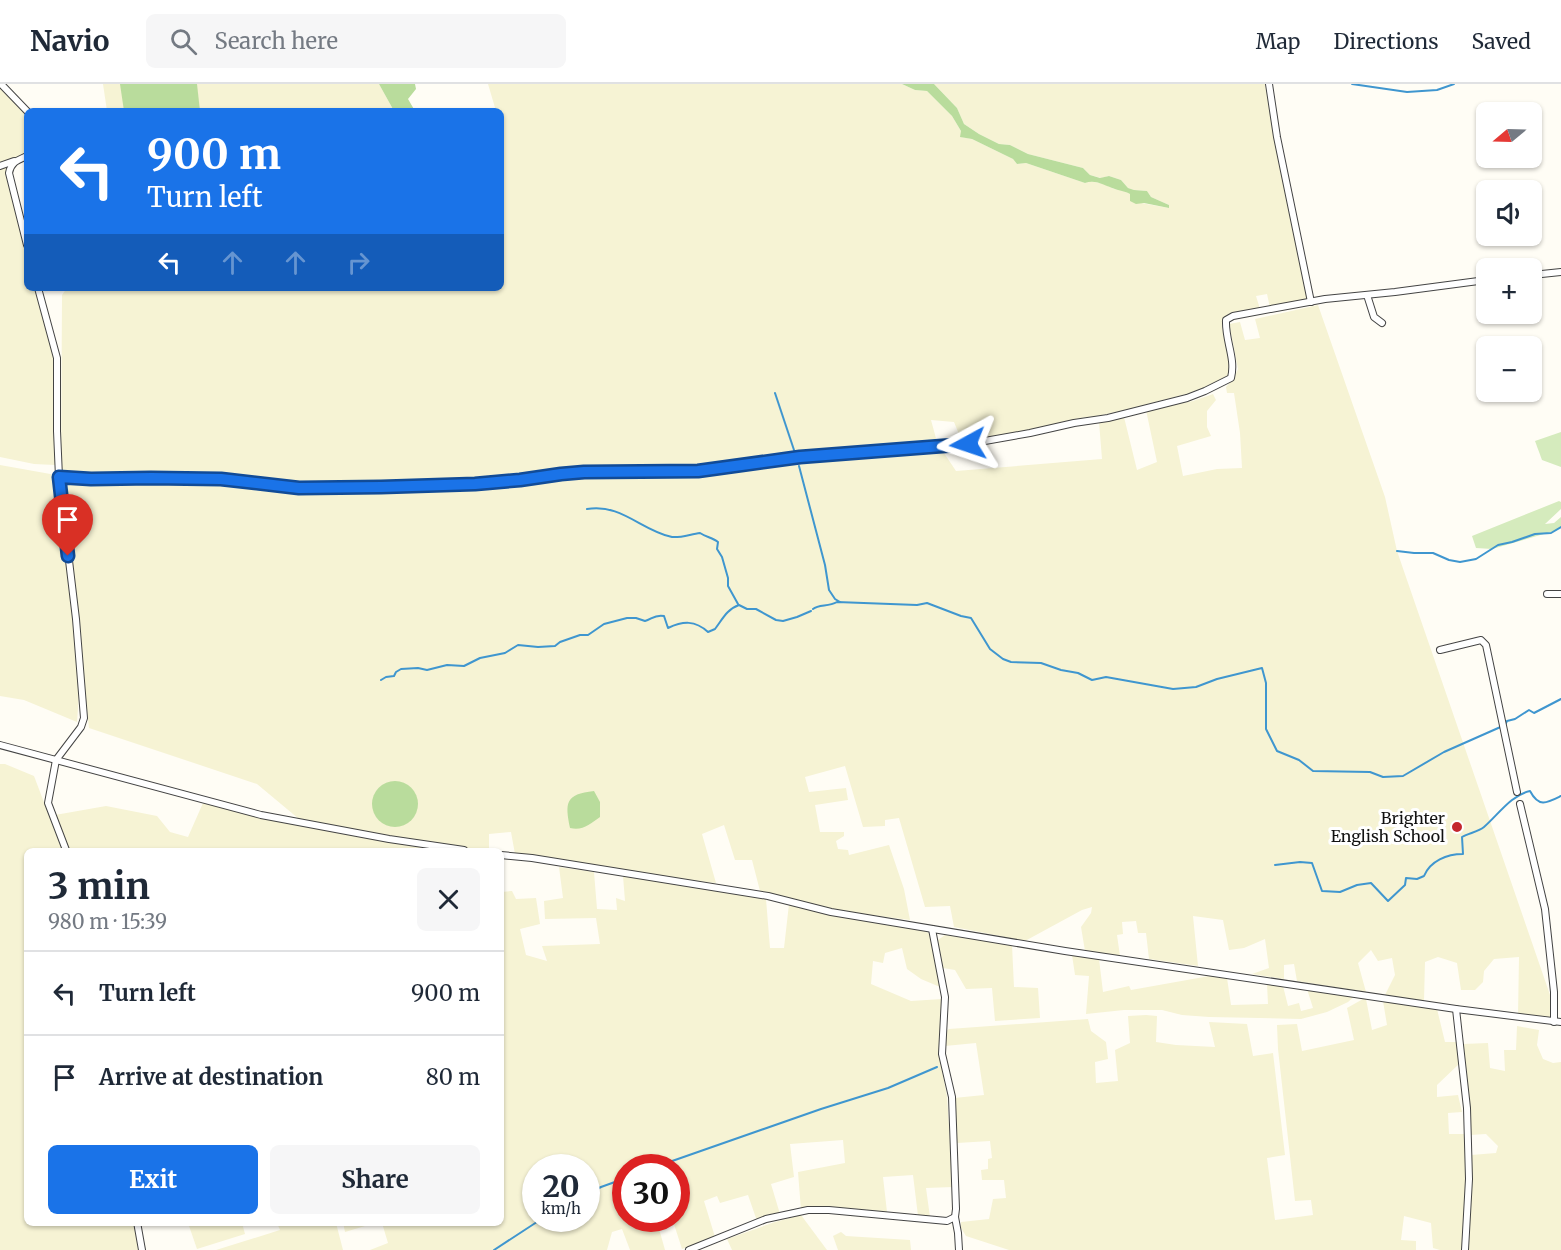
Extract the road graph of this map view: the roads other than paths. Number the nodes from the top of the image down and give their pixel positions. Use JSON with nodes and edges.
{"nodes":[{"id":1,"x":1,"y":84,"type":"edge"},
{"id":2,"x":1269,"y":84,"type":"edge"},
{"id":3,"x":24,"y":108,"type":"edge"},
{"id":4,"x":24,"y":157,"type":"edge"},
{"id":5,"x":18,"y":160,"type":"junction"},
{"id":6,"x":0,"y":166,"type":"edge"},
{"id":7,"x":24,"y":233,"type":"edge"},
{"id":8,"x":1561,"y":272,"type":"edge"},
{"id":9,"x":1542,"y":274,"type":"edge"},
{"id":10,"x":1476,"y":281,"type":"edge"},
{"id":11,"x":39,"y":291,"type":"edge"},
{"id":12,"x":1367,"y":295,"type":"junction"},
{"id":13,"x":1311,"y":302,"type":"junction"},
{"id":14,"x":1382,"y":322,"type":"dead end"},
{"id":15,"x":59,"y":477,"type":"junction"},
{"id":16,"x":1547,"y":594,"type":"dead end"},
{"id":17,"x":1561,"y":594,"type":"edge"},
{"id":18,"x":1440,"y":650,"type":"dead end"},
{"id":19,"x":0,"y":745,"type":"edge"},
{"id":20,"x":56,"y":760,"type":"junction"},
{"id":21,"x":1517,"y":792,"type":"dead end"},
{"id":22,"x":1520,"y":804,"type":"dead end"},
{"id":23,"x":65,"y":848,"type":"edge"},
{"id":24,"x":450,"y":848,"type":"edge"},
{"id":25,"x":504,"y":855,"type":"edge"},
{"id":26,"x":932,"y":929,"type":"junction"},
{"id":27,"x":1456,"y":1009,"type":"junction"},
{"id":28,"x":1558,"y":1022,"type":"edge"},
{"id":29,"x":955,"y":1217,"type":"junction"},
{"id":30,"x":138,"y":1226,"type":"edge"},
{"id":31,"x":142,"y":1250,"type":"edge"},
{"id":32,"x":688,"y":1250,"type":"edge"},
{"id":33,"x":959,"y":1250,"type":"edge"},
{"id":34,"x":1465,"y":1250,"type":"edge"}],
"edges":[{"from":1,"to":3,"type":"street"},
{"from":2,"to":13,"type":"street"},
{"from":4,"to":5,"type":"street"},
{"from":5,"to":6,"type":"street"},
{"from":5,"to":7,"type":"street"},
{"from":8,"to":9,"type":"street"},
{"from":10,"to":12,"type":"street"},
{"from":11,"to":15,"type":"street"},
{"from":12,"to":13,"type":"street"},
{"from":12,"to":14,"type":"street"},
{"from":13,"to":15,"type":"street"},
{"from":15,"to":20,"type":"street"},
{"from":16,"to":17,"type":"street"},
{"from":18,"to":21,"type":"street"},
{"from":19,"to":20,"type":"street"},
{"from":20,"to":23,"type":"street"},
{"from":20,"to":24,"type":"street"},
{"from":22,"to":28,"type":"street"},
{"from":25,"to":26,"type":"street"},
{"from":26,"to":27,"type":"street"},
{"from":26,"to":29,"type":"street"},
{"from":27,"to":28,"type":"street"},
{"from":27,"to":34,"type":"street"},
{"from":29,"to":32,"type":"street"},
{"from":29,"to":33,"type":"street"},
{"from":30,"to":31,"type":"street"}]}
